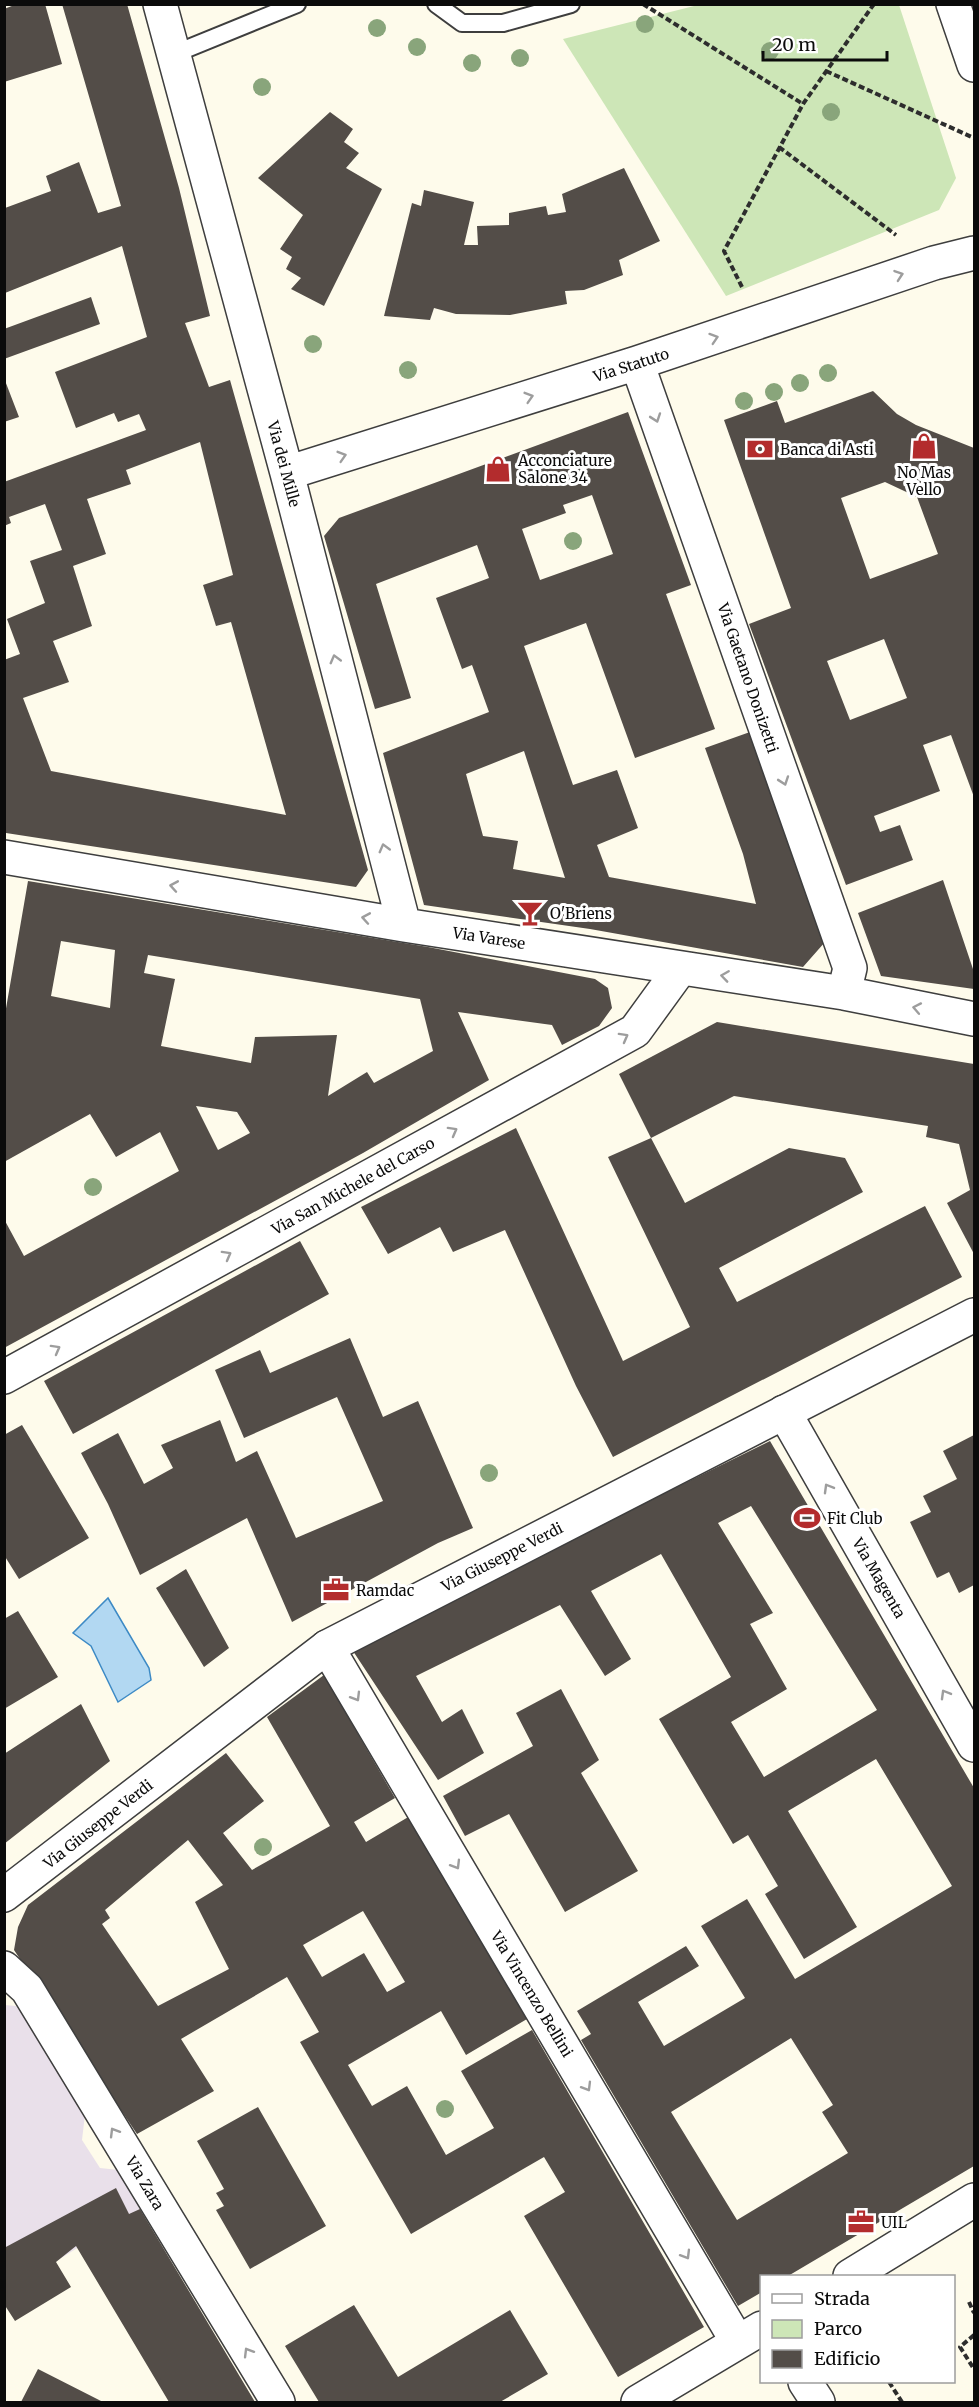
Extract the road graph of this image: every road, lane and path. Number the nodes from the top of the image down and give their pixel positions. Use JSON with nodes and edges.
{"nodes":[{"id":1,"x":160,"y":4,"type":"edge"},
{"id":2,"x":297,"y":4,"type":"edge"},
{"id":3,"x":436,"y":4,"type":"edge"},
{"id":4,"x":571,"y":4,"type":"edge"},
{"id":5,"x":643,"y":4,"type":"edge"},
{"id":6,"x":874,"y":4,"type":"edge"},
{"id":7,"x":952,"y":4,"type":"edge"},
{"id":8,"x":174,"y":54,"type":"junction"},
{"id":9,"x":975,"y":65,"type":"edge"},
{"id":10,"x":826,"y":71,"type":"junction"},
{"id":11,"x":803,"y":104,"type":"junction"},
{"id":12,"x":975,"y":138,"type":"edge"},
{"id":13,"x":779,"y":147,"type":"junction"},
{"id":14,"x":975,"y":254,"type":"edge"},
{"id":15,"x":934,"y":263,"type":"junction"},
{"id":16,"x":761,"y":322,"type":"junction"},
{"id":17,"x":637,"y":363,"type":"junction"},
{"id":18,"x":287,"y":473,"type":"junction"},
{"id":19,"x":4,"y":857,"type":"edge"},
{"id":20,"x":404,"y":924,"type":"junction"},
{"id":21,"x":680,"y":969,"type":"junction"},
{"id":22,"x":843,"y":993,"type":"junction"},
{"id":23,"x":975,"y":1019,"type":"edge"},
{"id":24,"x":975,"y":1315,"type":"edge"},
{"id":25,"x":4,"y":1377,"type":"edge"},
{"id":26,"x":784,"y":1412,"type":"junction"},
{"id":27,"x":327,"y":1647,"type":"junction"},
{"id":28,"x":975,"y":1745,"type":"edge"},
{"id":29,"x":4,"y":1895,"type":"edge"},
{"id":30,"x":4,"y":1968,"type":"edge"},
{"id":31,"x":975,"y":2200,"type":"edge"},
{"id":32,"x":853,"y":2275,"type":"edge"},
{"id":33,"x":969,"y":2302,"type":"dead end"},
{"id":34,"x":975,"y":2313,"type":"edge"},
{"id":35,"x":749,"y":2335,"type":"edge"},
{"id":36,"x":975,"y":2335,"type":"edge"},
{"id":37,"x":975,"y":2369,"type":"edge"},
{"id":38,"x":806,"y":2383,"type":"edge"},
{"id":39,"x":890,"y":2383,"type":"edge"},
{"id":40,"x":278,"y":2403,"type":"edge"},
{"id":41,"x":638,"y":2403,"type":"edge"},
{"id":42,"x":818,"y":2403,"type":"edge"},
{"id":43,"x":902,"y":2403,"type":"edge"}],
"edges":[{"from":1,"to":8,"type":"street","name":"Via dei Mille"},
{"from":2,"to":8,"type":"lane"},
{"from":3,"to":4,"type":"lane"},
{"from":5,"to":11,"type":"path"},
{"from":6,"to":10,"type":"path"},
{"from":7,"to":9,"type":"street"},
{"from":8,"to":18,"type":"street","name":"Via dei Mille"},
{"from":10,"to":11,"type":"path"},
{"from":10,"to":12,"type":"path"},
{"from":11,"to":13,"type":"path"},
{"from":13,"to":15,"type":"path"},
{"from":13,"to":16,"type":"path"},
{"from":14,"to":15,"type":"street","name":"Via Statuto"},
{"from":16,"to":15,"type":"street","name":"Via Statuto","one_way":true},
{"from":17,"to":16,"type":"street","name":"Via Statuto","one_way":true},
{"from":18,"to":17,"type":"street","name":"Via Statuto","one_way":true},
{"from":17,"to":22,"type":"street","name":"Via Gaetano Donizetti","one_way":true},
{"from":20,"to":18,"type":"street","name":"Via dei Mille","one_way":true},
{"from":20,"to":19,"type":"street","name":"Via Varese","one_way":true},
{"from":20,"to":21,"type":"street","name":"Via Varese"},
{"from":22,"to":21,"type":"street","name":"Via Varese","one_way":true},
{"from":25,"to":21,"type":"street","name":"Via San Michele del Carso","one_way":true},
{"from":23,"to":22,"type":"street","name":"Via Varese","one_way":true},
{"from":24,"to":26,"type":"street","name":"Via Giuseppe Verdi"},
{"from":26,"to":27,"type":"street","name":"Via Giuseppe Verdi"},
{"from":28,"to":26,"type":"street","name":"Via Magenta","one_way":true},
{"from":27,"to":29,"type":"street","name":"Via Giuseppe Verdi"},
{"from":27,"to":35,"type":"street","name":"Via Vincenzo Bellini","one_way":true},
{"from":40,"to":30,"type":"street","name":"Via Zara","one_way":true},
{"from":31,"to":32,"type":"street"},
{"from":33,"to":34,"type":"path"},
{"from":35,"to":41,"type":"street"},
{"from":36,"to":37,"type":"path"},
{"from":38,"to":42,"type":"street"},
{"from":39,"to":43,"type":"path"}]}
